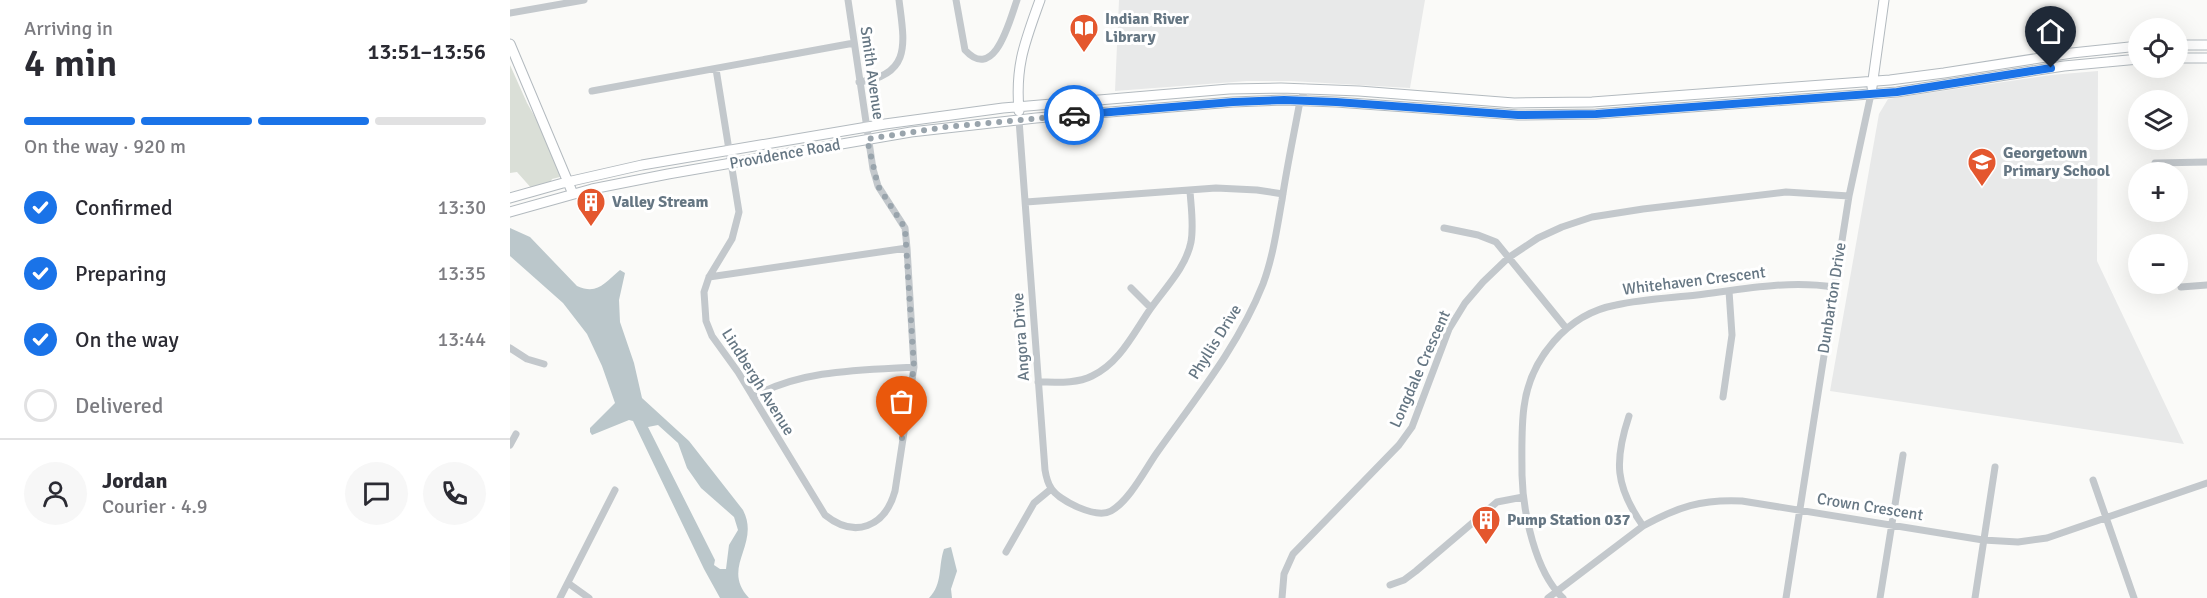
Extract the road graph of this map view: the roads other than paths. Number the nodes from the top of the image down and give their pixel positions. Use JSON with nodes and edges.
{"nodes":[{"id":1,"x":584,"y":0,"type":"edge"},
{"id":2,"x":848,"y":0,"type":"edge"},
{"id":3,"x":899,"y":0,"type":"edge"},
{"id":4,"x":956,"y":0,"type":"edge"},
{"id":5,"x":1017,"y":0,"type":"edge"},
{"id":6,"x":1040,"y":0,"type":"edge"},
{"id":7,"x":1884,"y":0,"type":"edge"},
{"id":8,"x":510,"y":13,"type":"edge"},
{"id":9,"x":510,"y":44,"type":"edge"},
{"id":10,"x":854,"y":44,"type":"junction"},
{"id":11,"x":2188,"y":45,"type":"edge"},
{"id":12,"x":2207,"y":45,"type":"edge"},
{"id":13,"x":2128,"y":47,"type":"edge"},
{"id":14,"x":2188,"y":58,"type":"edge"},
{"id":15,"x":2207,"y":58,"type":"edge"},
{"id":16,"x":2128,"y":60,"type":"edge"},
{"id":17,"x":716,"y":69,"type":"junction"},
{"id":18,"x":1873,"y":81,"type":"junction"},
{"id":19,"x":859,"y":82,"type":"junction"},
{"id":20,"x":1306,"y":88,"type":"junction"},
{"id":21,"x":592,"y":91,"type":"dead end"},
{"id":22,"x":1871,"y":94,"type":"junction"},
{"id":23,"x":1300,"y":101,"type":"junction"},
{"id":24,"x":1018,"y":107,"type":"junction"},
{"id":25,"x":1019,"y":120,"type":"junction"},
{"id":26,"x":866,"y":127,"type":"junction"},
{"id":27,"x":867,"y":139,"type":"junction"},
{"id":28,"x":729,"y":150,"type":"junction"},
{"id":29,"x":2188,"y":162,"type":"edge"},
{"id":30,"x":2207,"y":162,"type":"edge"},
{"id":31,"x":730,"y":163,"type":"junction"},
{"id":32,"x":568,"y":182,"type":"junction"},
{"id":33,"x":1190,"y":191,"type":"junction"},
{"id":34,"x":573,"y":194,"type":"junction"},
{"id":35,"x":1282,"y":194,"type":"junction"},
{"id":36,"x":1849,"y":196,"type":"junction"},
{"id":37,"x":510,"y":198,"type":"edge"},
{"id":38,"x":1026,"y":202,"type":"junction"},
{"id":39,"x":510,"y":212,"type":"edge"},
{"id":40,"x":1444,"y":228,"type":"dead end"},
{"id":41,"x":907,"y":248,"type":"junction"},
{"id":42,"x":1508,"y":258,"type":"junction"},
{"id":43,"x":709,"y":277,"type":"junction"},
{"id":44,"x":2207,"y":285,"type":"edge"},
{"id":45,"x":2188,"y":286,"type":"edge"},
{"id":46,"x":1834,"y":287,"type":"junction"},
{"id":47,"x":1131,"y":288,"type":"dead end"},
{"id":48,"x":1729,"y":291,"type":"junction"},
{"id":49,"x":1151,"y":308,"type":"junction"},
{"id":50,"x":1566,"y":328,"type":"junction"},
{"id":51,"x":510,"y":348,"type":"edge"},
{"id":52,"x":544,"y":364,"type":"dead end"},
{"id":53,"x":914,"y":367,"type":"junction"},
{"id":54,"x":1038,"y":382,"type":"junction"},
{"id":55,"x":753,"y":397,"type":"junction"},
{"id":56,"x":1723,"y":397,"type":"dead end"},
{"id":57,"x":1629,"y":416,"type":"dead end"},
{"id":58,"x":516,"y":434,"type":"dead end"},
{"id":59,"x":510,"y":445,"type":"edge"},
{"id":60,"x":1903,"y":454,"type":"dead end"},
{"id":61,"x":1995,"y":467,"type":"dead end"},
{"id":62,"x":2093,"y":480,"type":"dead end"},
{"id":63,"x":2207,"y":483,"type":"edge"},
{"id":64,"x":1051,"y":489,"type":"junction"},
{"id":65,"x":615,"y":490,"type":"dead end"},
{"id":66,"x":1523,"y":497,"type":"junction"},
{"id":67,"x":1799,"y":510,"type":"junction"},
{"id":68,"x":2107,"y":517,"type":"junction"},
{"id":69,"x":1891,"y":524,"type":"junction"},
{"id":70,"x":870,"y":525,"type":"joint"},
{"id":71,"x":1643,"y":526,"type":"junction"},
{"id":72,"x":1983,"y":540,"type":"junction"},
{"id":73,"x":1006,"y":552,"type":"dead end"},
{"id":74,"x":568,"y":583,"type":"junction"},
{"id":75,"x":1390,"y":585,"type":"dead end"},
{"id":76,"x":1556,"y":591,"type":"junction"},
{"id":77,"x":560,"y":598,"type":"edge"},
{"id":78,"x":589,"y":598,"type":"edge"},
{"id":79,"x":1282,"y":598,"type":"edge"},
{"id":80,"x":1548,"y":598,"type":"edge"},
{"id":81,"x":1563,"y":598,"type":"edge"},
{"id":82,"x":1786,"y":598,"type":"edge"},
{"id":83,"x":1880,"y":598,"type":"edge"},
{"id":84,"x":1975,"y":598,"type":"edge"},
{"id":85,"x":2134,"y":598,"type":"edge"}],
"edges":[{"from":1,"to":8,"type":"street"},
{"from":2,"to":10,"type":"street","name":"Smith Avenue"},
{"from":3,"to":19,"type":"street"},
{"from":4,"to":5,"type":"street"},
{"from":6,"to":24,"type":"main road"},
{"from":7,"to":18,"type":"main road","name":"Dunbarton Drive"},
{"from":9,"to":32,"type":"main road"},
{"from":10,"to":17,"type":"street"},
{"from":10,"to":19,"type":"street","name":"Smith Avenue"},
{"from":11,"to":12,"type":"main road"},
{"from":13,"to":18,"type":"main road","name":"Providence Road"},
{"from":14,"to":15,"type":"main road"},
{"from":16,"to":22,"type":"main road","name":"Providence Road"},
{"from":17,"to":21,"type":"street"},
{"from":17,"to":28,"type":"street","name":"Lindbergh Avenue"},
{"from":18,"to":20,"type":"main road","name":"Providence Road"},
{"from":18,"to":22,"type":"main road","name":"Dunbarton Drive"},
{"from":19,"to":26,"type":"street","name":"Smith Avenue"},
{"from":20,"to":23,"type":"street","name":"Phyllis Drive"},
{"from":20,"to":24,"type":"main road","name":"Providence Road"},
{"from":22,"to":23,"type":"main road","name":"Providence Road"},
{"from":22,"to":36,"type":"street","name":"Dunbarton Drive"},
{"from":23,"to":25,"type":"main road","name":"Providence Road"},
{"from":23,"to":35,"type":"street","name":"Phyllis Drive"},
{"from":24,"to":25,"type":"main road"},
{"from":24,"to":26,"type":"main road","name":"Providence Road"},
{"from":25,"to":27,"type":"main road","name":"Providence Road"},
{"from":25,"to":38,"type":"street","name":"Angora Drive"},
{"from":26,"to":27,"type":"street","name":"Smith Avenue"},
{"from":26,"to":28,"type":"main road","name":"Providence Road"},
{"from":27,"to":31,"type":"main road","name":"Providence Road"},
{"from":27,"to":41,"type":"street","name":"Smith Avenue"},
{"from":28,"to":31,"type":"street","name":"Lindbergh Avenue"},
{"from":28,"to":32,"type":"main road","name":"Providence Road"},
{"from":29,"to":30,"type":"street"},
{"from":31,"to":34,"type":"main road","name":"Providence Road"},
{"from":31,"to":43,"type":"street","name":"Lindbergh Avenue"},
{"from":32,"to":34,"type":"main road"},
{"from":32,"to":37,"type":"main road","name":"Providence Road"},
{"from":33,"to":35,"type":"street"},
{"from":33,"to":38,"type":"street"},
{"from":33,"to":49,"type":"street"},
{"from":34,"to":39,"type":"main road","name":"Providence Road"},
{"from":35,"to":64,"type":"street","name":"Phyllis Drive"},
{"from":36,"to":42,"type":"street","name":"Longdale Crescent"},
{"from":36,"to":46,"type":"street","name":"Dunbarton Drive"},
{"from":38,"to":54,"type":"street","name":"Angora Drive"},
{"from":40,"to":42,"type":"street"},
{"from":41,"to":43,"type":"street"},
{"from":41,"to":53,"type":"street","name":"Smith Avenue"},
{"from":42,"to":50,"type":"street"},
{"from":42,"to":79,"type":"street","name":"Longdale Crescent"},
{"from":43,"to":55,"type":"street","name":"Lindbergh Avenue"},
{"from":44,"to":45,"type":"street"},
{"from":46,"to":48,"type":"street","name":"Whitehaven Crescent"},
{"from":46,"to":67,"type":"street","name":"Dunbarton Drive"},
{"from":47,"to":49,"type":"street"},
{"from":48,"to":50,"type":"street","name":"Whitehaven Crescent"},
{"from":48,"to":56,"type":"street"},
{"from":49,"to":54,"type":"street"},
{"from":50,"to":66,"type":"street","name":"Whitehaven Crescent"},
{"from":51,"to":52,"type":"street"},
{"from":53,"to":55,"type":"street"},
{"from":53,"to":70,"type":"street","name":"Smith Avenue"},
{"from":54,"to":64,"type":"street","name":"Angora Drive"},
{"from":55,"to":70,"type":"street","name":"Lindbergh Avenue"},
{"from":57,"to":71,"type":"street"},
{"from":58,"to":59,"type":"street"},
{"from":60,"to":69,"type":"street"},
{"from":61,"to":72,"type":"street"},
{"from":62,"to":68,"type":"street"},
{"from":63,"to":68,"type":"street","name":"Crown Crescent"},
{"from":64,"to":73,"type":"street"},
{"from":65,"to":74,"type":"street"},
{"from":66,"to":75,"type":"street"},
{"from":66,"to":76,"type":"street","name":"Whitehaven Crescent"},
{"from":67,"to":69,"type":"street","name":"Crown Crescent"},
{"from":67,"to":71,"type":"street","name":"Crown Crescent"},
{"from":67,"to":82,"type":"street","name":"Dunbarton Drive"},
{"from":68,"to":72,"type":"street","name":"Crown Crescent"},
{"from":68,"to":85,"type":"street"},
{"from":69,"to":72,"type":"street","name":"Crown Crescent"},
{"from":69,"to":83,"type":"street"},
{"from":71,"to":76,"type":"street","name":"Crown Crescent"},
{"from":72,"to":84,"type":"street"},
{"from":74,"to":77,"type":"street"},
{"from":74,"to":78,"type":"street"},
{"from":76,"to":80,"type":"street","name":"Crown Crescent"},
{"from":76,"to":81,"type":"street","name":"Whitehaven Crescent"}]}
